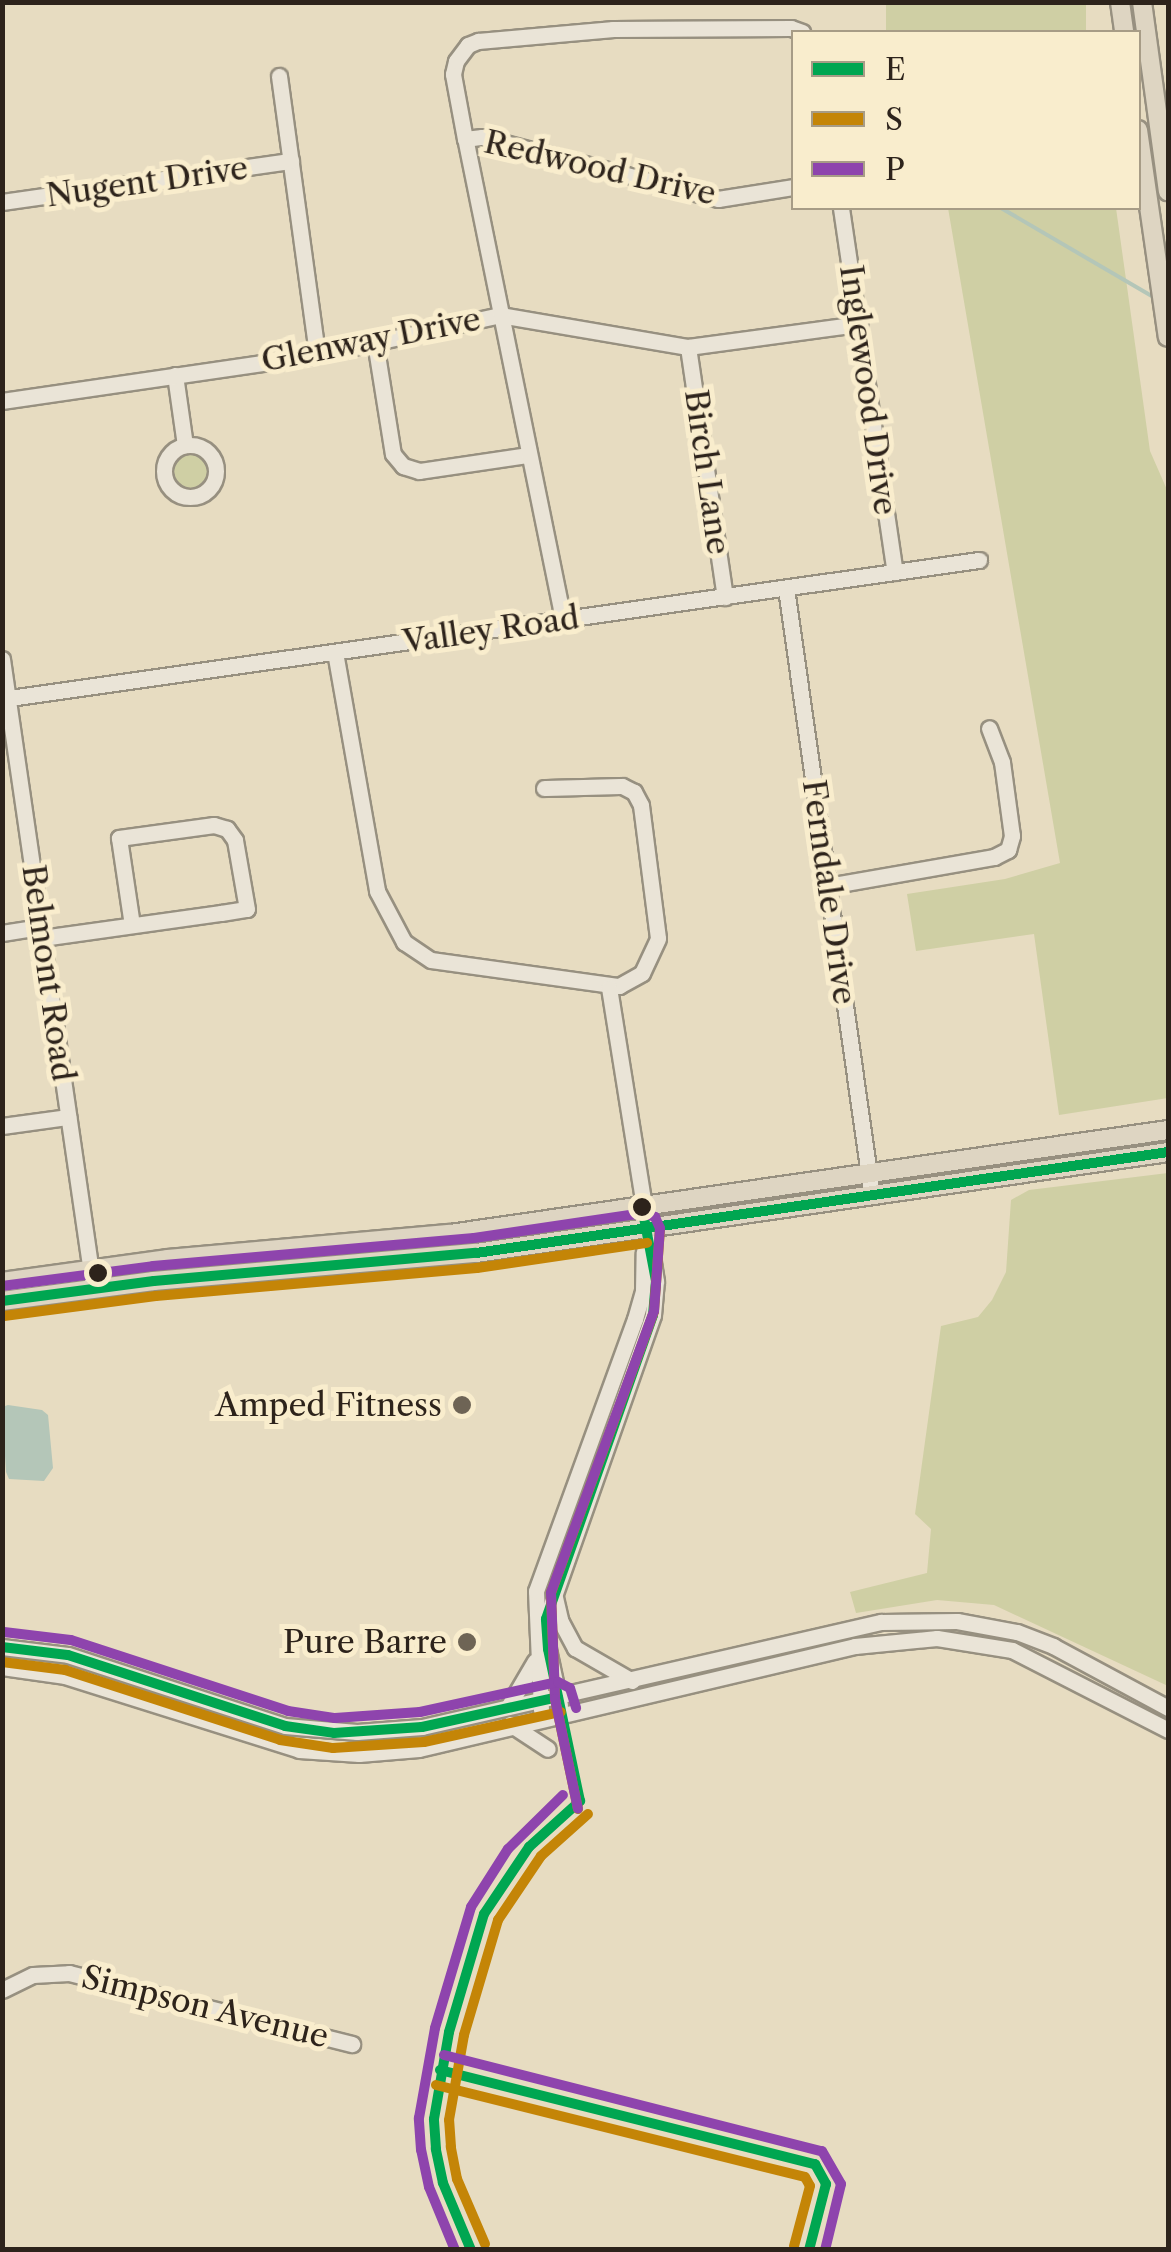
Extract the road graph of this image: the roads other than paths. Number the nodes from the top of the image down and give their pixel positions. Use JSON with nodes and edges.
{"nodes":[{"id":1,"x":1120,"y":2,"type":"edge"},
{"id":2,"x":1142,"y":2,"type":"edge"},
{"id":3,"x":796,"y":30,"type":"edge"},
{"id":4,"x":1124,"y":30,"type":"edge"},
{"id":5,"x":279,"y":76,"type":"dead end"},
{"id":6,"x":466,"y":139,"type":"junction"},
{"id":7,"x":1141,"y":151,"type":"edge"},
{"id":8,"x":290,"y":161,"type":"junction"},
{"id":9,"x":791,"y":187,"type":"edge"},
{"id":10,"x":1168,"y":190,"type":"edge"},
{"id":11,"x":2,"y":202,"type":"edge"},
{"id":12,"x":841,"y":210,"type":"edge"},
{"id":13,"x":500,"y":315,"type":"junction"},
{"id":14,"x":859,"y":324,"type":"junction"},
{"id":15,"x":1168,"y":336,"type":"edge"},
{"id":16,"x":375,"y":342,"type":"junction"},
{"id":17,"x":688,"y":346,"type":"junction"},
{"id":18,"x":317,"y":355,"type":"junction"},
{"id":19,"x":175,"y":376,"type":"junction"},
{"id":20,"x":2,"y":400,"type":"edge"},
{"id":21,"x":185,"y":445,"type":"dead end"},
{"id":22,"x":528,"y":455,"type":"junction"},
{"id":23,"x":979,"y":560,"type":"dead end"},
{"id":24,"x":896,"y":572,"type":"junction"},
{"id":25,"x":786,"y":588,"type":"junction"},
{"id":26,"x":726,"y":596,"type":"junction"},
{"id":27,"x":563,"y":619,"type":"junction"},
{"id":28,"x":335,"y":652,"type":"junction"},
{"id":29,"x":2,"y":658,"type":"edge"},
{"id":30,"x":5,"y":698,"type":"edge"},
{"id":31,"x":989,"y":728,"type":"dead end"},
{"id":32,"x":544,"y":788,"type":"dead end"},
{"id":33,"x":828,"y":886,"type":"junction"},
{"id":34,"x":132,"y":925,"type":"junction"},
{"id":35,"x":42,"y":932,"type":"junction"},
{"id":36,"x":2,"y":933,"type":"edge"},
{"id":37,"x":609,"y":988,"type":"junction"},
{"id":38,"x":68,"y":1116,"type":"junction"},
{"id":39,"x":2,"y":1126,"type":"edge"},
{"id":40,"x":1168,"y":1130,"type":"edge"},
{"id":41,"x":1168,"y":1152,"type":"edge"},
{"id":42,"x":869,"y":1173,"type":"junction"},
{"id":43,"x":872,"y":1196,"type":"junction"},
{"id":44,"x":642,"y":1207,"type":"junction"},
{"id":45,"x":645,"y":1228,"type":"junction"},
{"id":46,"x":92,"y":1279,"type":"junction"},
{"id":47,"x":2,"y":1282,"type":"edge"},
{"id":48,"x":2,"y":1301,"type":"edge"},
{"id":49,"x":554,"y":1590,"type":"junction"},
{"id":50,"x":851,"y":1628,"type":"junction"},
{"id":51,"x":2,"y":1646,"type":"edge"},
{"id":52,"x":855,"y":1646,"type":"junction"},
{"id":53,"x":30,"y":1648,"type":"junction"},
{"id":54,"x":536,"y":1660,"type":"junction"},
{"id":55,"x":2,"y":1667,"type":"edge"},
{"id":56,"x":27,"y":1669,"type":"junction"},
{"id":57,"x":632,"y":1681,"type":"junction"},
{"id":58,"x":196,"y":1698,"type":"junction"},
{"id":59,"x":540,"y":1701,"type":"junction"},
{"id":60,"x":560,"y":1706,"type":"junction"},
{"id":61,"x":508,"y":1707,"type":"junction"},
{"id":62,"x":1168,"y":1708,"type":"edge"},
{"id":63,"x":180,"y":1715,"type":"junction"},
{"id":64,"x":542,"y":1718,"type":"junction"},
{"id":65,"x":198,"y":1720,"type":"junction"},
{"id":66,"x":510,"y":1724,"type":"junction"},
{"id":67,"x":1168,"y":1730,"type":"edge"},
{"id":68,"x":393,"y":1731,"type":"junction"},
{"id":69,"x":548,"y":1749,"type":"dead end"},
{"id":70,"x":395,"y":1752,"type":"junction"},
{"id":71,"x":2,"y":1990,"type":"edge"},
{"id":72,"x":352,"y":2044,"type":"dead end"}],
"edges":[{"from":1,"to":4,"type":"main road"},
{"from":2,"to":10,"type":"main road"},
{"from":3,"to":6,"type":"street"},
{"from":5,"to":8,"type":"street"},
{"from":6,"to":9,"type":"street","name":"Redwood Drive"},
{"from":6,"to":13,"type":"street"},
{"from":7,"to":15,"type":"main road"},
{"from":8,"to":11,"type":"street","name":"Nugent Drive"},
{"from":8,"to":18,"type":"street"},
{"from":12,"to":14,"type":"street","name":"Inglewood Drive"},
{"from":13,"to":16,"type":"street","name":"Glenway Drive"},
{"from":13,"to":17,"type":"street","name":"Glenway Drive"},
{"from":13,"to":22,"type":"street"},
{"from":14,"to":17,"type":"street","name":"Glenway Drive"},
{"from":14,"to":24,"type":"street","name":"Inglewood Drive"},
{"from":16,"to":18,"type":"street","name":"Glenway Drive"},
{"from":16,"to":22,"type":"street"},
{"from":17,"to":26,"type":"street","name":"Birch Lane"},
{"from":18,"to":19,"type":"street","name":"Glenway Drive"},
{"from":19,"to":20,"type":"street","name":"Glenway Drive"},
{"from":19,"to":21,"type":"street"},
{"from":22,"to":27,"type":"street"},
{"from":23,"to":24,"type":"street","name":"Valley Road"},
{"from":24,"to":25,"type":"street","name":"Valley Road"},
{"from":25,"to":26,"type":"street","name":"Valley Road"},
{"from":25,"to":33,"type":"street","name":"Ferndale Drive"},
{"from":26,"to":27,"type":"street","name":"Valley Road"},
{"from":27,"to":28,"type":"street","name":"Valley Road"},
{"from":28,"to":30,"type":"street","name":"Valley Road"},
{"from":28,"to":37,"type":"street"},
{"from":29,"to":30,"type":"street","name":"Belmont Road"},
{"from":30,"to":35,"type":"street","name":"Belmont Road"},
{"from":31,"to":33,"type":"street"},
{"from":32,"to":37,"type":"street"},
{"from":33,"to":42,"type":"street","name":"Ferndale Drive"},
{"from":34,"to":34,"type":"street"},
{"from":34,"to":35,"type":"street"},
{"from":35,"to":36,"type":"street"},
{"from":35,"to":38,"type":"street","name":"Belmont Road"},
{"from":37,"to":44,"type":"street"},
{"from":38,"to":39,"type":"street"},
{"from":38,"to":46,"type":"street","name":"Belmont Road"},
{"from":40,"to":42,"type":"main road"},
{"from":41,"to":43,"type":"main road"},
{"from":42,"to":43,"type":"street","name":"Ferndale Drive"},
{"from":42,"to":44,"type":"main road"},
{"from":43,"to":45,"type":"main road"},
{"from":44,"to":45,"type":"street"},
{"from":44,"to":46,"type":"main road"},
{"from":45,"to":46,"type":"main road"},
{"from":45,"to":49,"type":"street"},
{"from":45,"to":54,"type":"street"},
{"from":46,"to":47,"type":"main road"},
{"from":46,"to":48,"type":"main road"},
{"from":49,"to":57,"type":"street"},
{"from":49,"to":60,"type":"street"},
{"from":50,"to":52,"type":"street"},
{"from":50,"to":57,"type":"street"},
{"from":50,"to":62,"type":"street"},
{"from":51,"to":53,"type":"street"},
{"from":52,"to":60,"type":"street"},
{"from":52,"to":67,"type":"street"},
{"from":53,"to":56,"type":"street"},
{"from":53,"to":58,"type":"street"},
{"from":54,"to":59,"type":"street"},
{"from":54,"to":61,"type":"street"},
{"from":55,"to":56,"type":"street"},
{"from":56,"to":63,"type":"street"},
{"from":57,"to":60,"type":"street"},
{"from":58,"to":63,"type":"street"},
{"from":58,"to":65,"type":"street"},
{"from":58,"to":68,"type":"street"},
{"from":59,"to":60,"type":"street"},
{"from":59,"to":61,"type":"street"},
{"from":59,"to":64,"type":"street"},
{"from":60,"to":64,"type":"street"},
{"from":61,"to":68,"type":"street"},
{"from":63,"to":65,"type":"street"},
{"from":64,"to":66,"type":"street"},
{"from":65,"to":70,"type":"street"},
{"from":66,"to":69,"type":"street"},
{"from":66,"to":70,"type":"street"},
{"from":68,"to":70,"type":"street"},
{"from":71,"to":72,"type":"street","name":"Simpson Avenue"}]}
